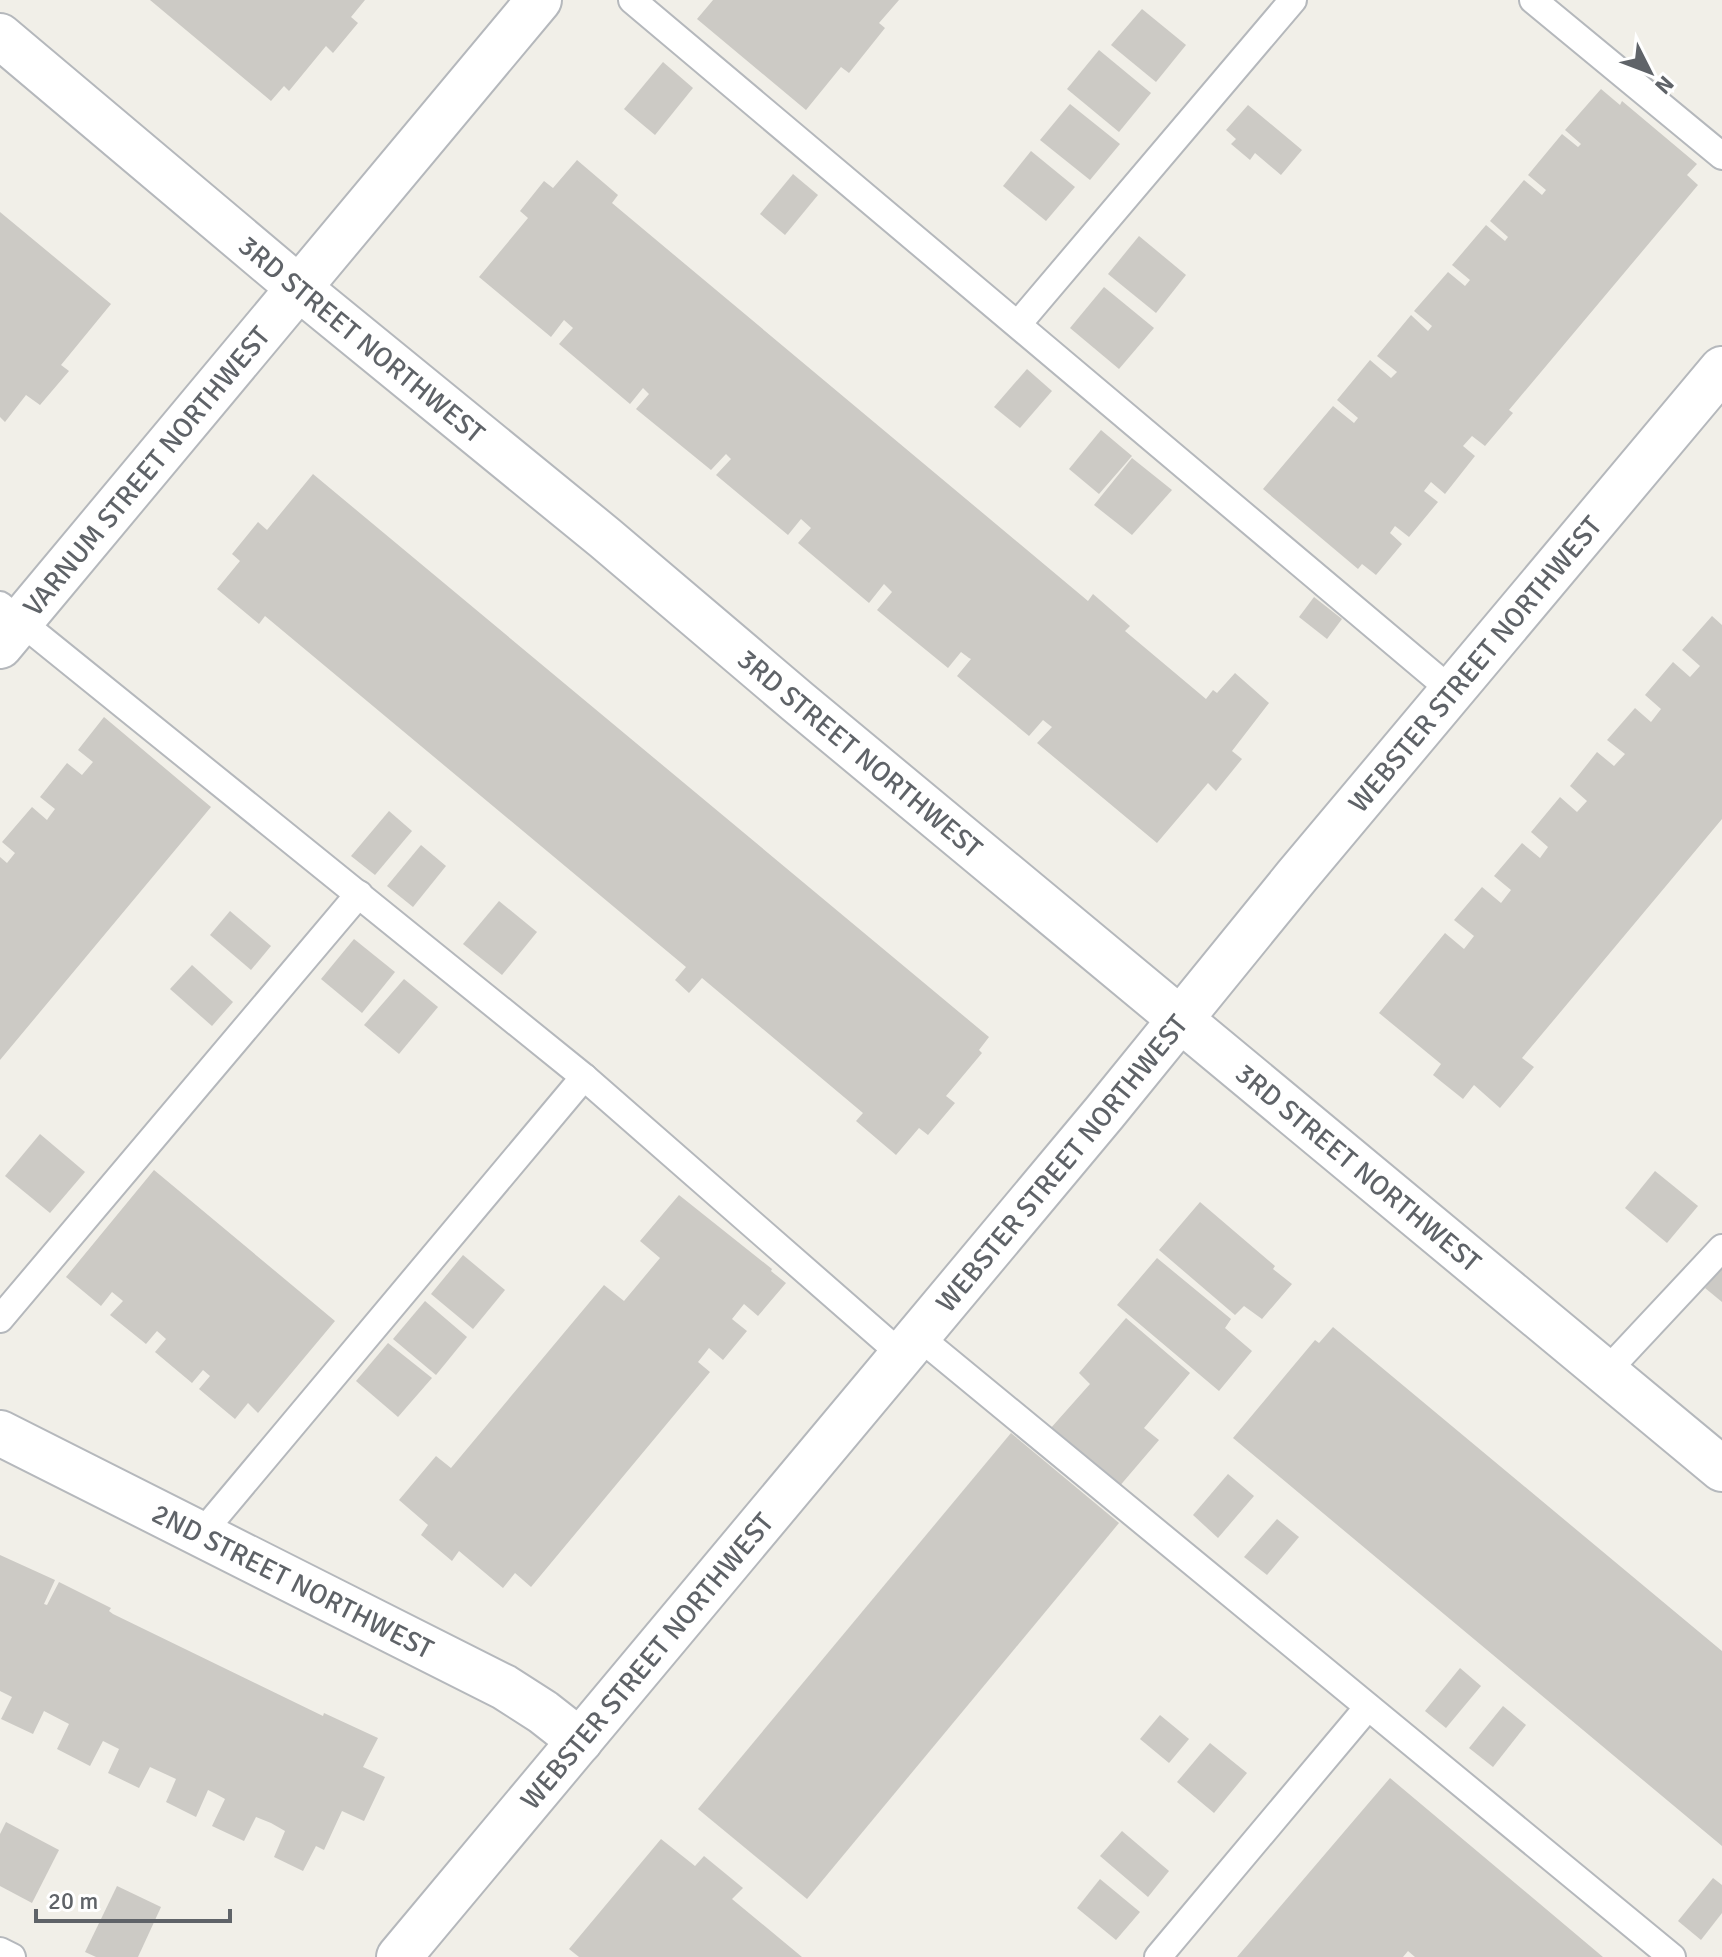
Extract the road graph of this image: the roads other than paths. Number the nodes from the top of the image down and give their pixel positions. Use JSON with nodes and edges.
{"nodes":[{"id":1,"x":539,"y":0,"type":"edge"},
{"id":2,"x":632,"y":0,"type":"edge"},
{"id":3,"x":1293,"y":0,"type":"edge"},
{"id":4,"x":1533,"y":0,"type":"edge"},
{"id":5,"x":0,"y":36,"type":"edge"},
{"id":6,"x":1722,"y":156,"type":"edge"},
{"id":7,"x":300,"y":289,"type":"junction"},
{"id":8,"x":1018,"y":324,"type":"junction"},
{"id":9,"x":1722,"y":369,"type":"edge"},
{"id":10,"x":7,"y":624,"type":"edge"},
{"id":11,"x":1452,"y":691,"type":"junction"},
{"id":12,"x":359,"y":894,"type":"junction"},
{"id":13,"x":1182,"y":1019,"type":"junction"},
{"id":14,"x":584,"y":1077,"type":"junction"},
{"id":15,"x":1722,"y":1248,"type":"edge"},
{"id":16,"x":0,"y":1319,"type":"edge"},
{"id":17,"x":910,"y":1346,"type":"junction"},
{"id":18,"x":1606,"y":1372,"type":"junction"},
{"id":19,"x":0,"y":1433,"type":"edge"},
{"id":20,"x":1722,"y":1469,"type":"edge"},
{"id":21,"x":201,"y":1534,"type":"junction"},
{"id":22,"x":1368,"y":1707,"type":"junction"},
{"id":23,"x":580,"y":1741,"type":"junction"},
{"id":24,"x":0,"y":1951,"type":"edge"},
{"id":25,"x":12,"y":1957,"type":"edge"},
{"id":26,"x":399,"y":1957,"type":"edge"},
{"id":27,"x":1158,"y":1957,"type":"edge"},
{"id":28,"x":1672,"y":1957,"type":"edge"}],
"edges":[{"from":1,"to":7,"type":"street","name":"VARNUM STREET NORTHWEST"},
{"from":2,"to":8,"type":"lane"},
{"from":3,"to":8,"type":"lane"},
{"from":4,"to":6,"type":"lane"},
{"from":5,"to":7,"type":"street","name":"3RD STREET NORTHWEST"},
{"from":7,"to":10,"type":"street","name":"VARNUM STREET NORTHWEST"},
{"from":7,"to":13,"type":"street","name":"3RD STREET NORTHWEST"},
{"from":8,"to":11,"type":"lane"},
{"from":9,"to":11,"type":"street","name":"WEBSTER STREET NORTHWEST"},
{"from":10,"to":12,"type":"lane"},
{"from":11,"to":13,"type":"street","name":"WEBSTER STREET NORTHWEST"},
{"from":12,"to":14,"type":"lane"},
{"from":12,"to":16,"type":"lane"},
{"from":13,"to":17,"type":"street","name":"WEBSTER STREET NORTHWEST"},
{"from":13,"to":18,"type":"street","name":"3RD STREET NORTHWEST"},
{"from":14,"to":17,"type":"lane"},
{"from":14,"to":21,"type":"lane"},
{"from":15,"to":18,"type":"lane"},
{"from":17,"to":22,"type":"lane"},
{"from":17,"to":23,"type":"street","name":"WEBSTER STREET NORTHWEST"},
{"from":18,"to":20,"type":"street","name":"3RD STREET NORTHWEST"},
{"from":19,"to":21,"type":"street","name":"2ND STREET NORTHWEST"},
{"from":21,"to":23,"type":"street","name":"2ND STREET NORTHWEST"},
{"from":22,"to":27,"type":"lane"},
{"from":22,"to":28,"type":"lane"},
{"from":23,"to":26,"type":"street","name":"WEBSTER STREET NORTHWEST"},
{"from":24,"to":25,"type":"lane"}]}
